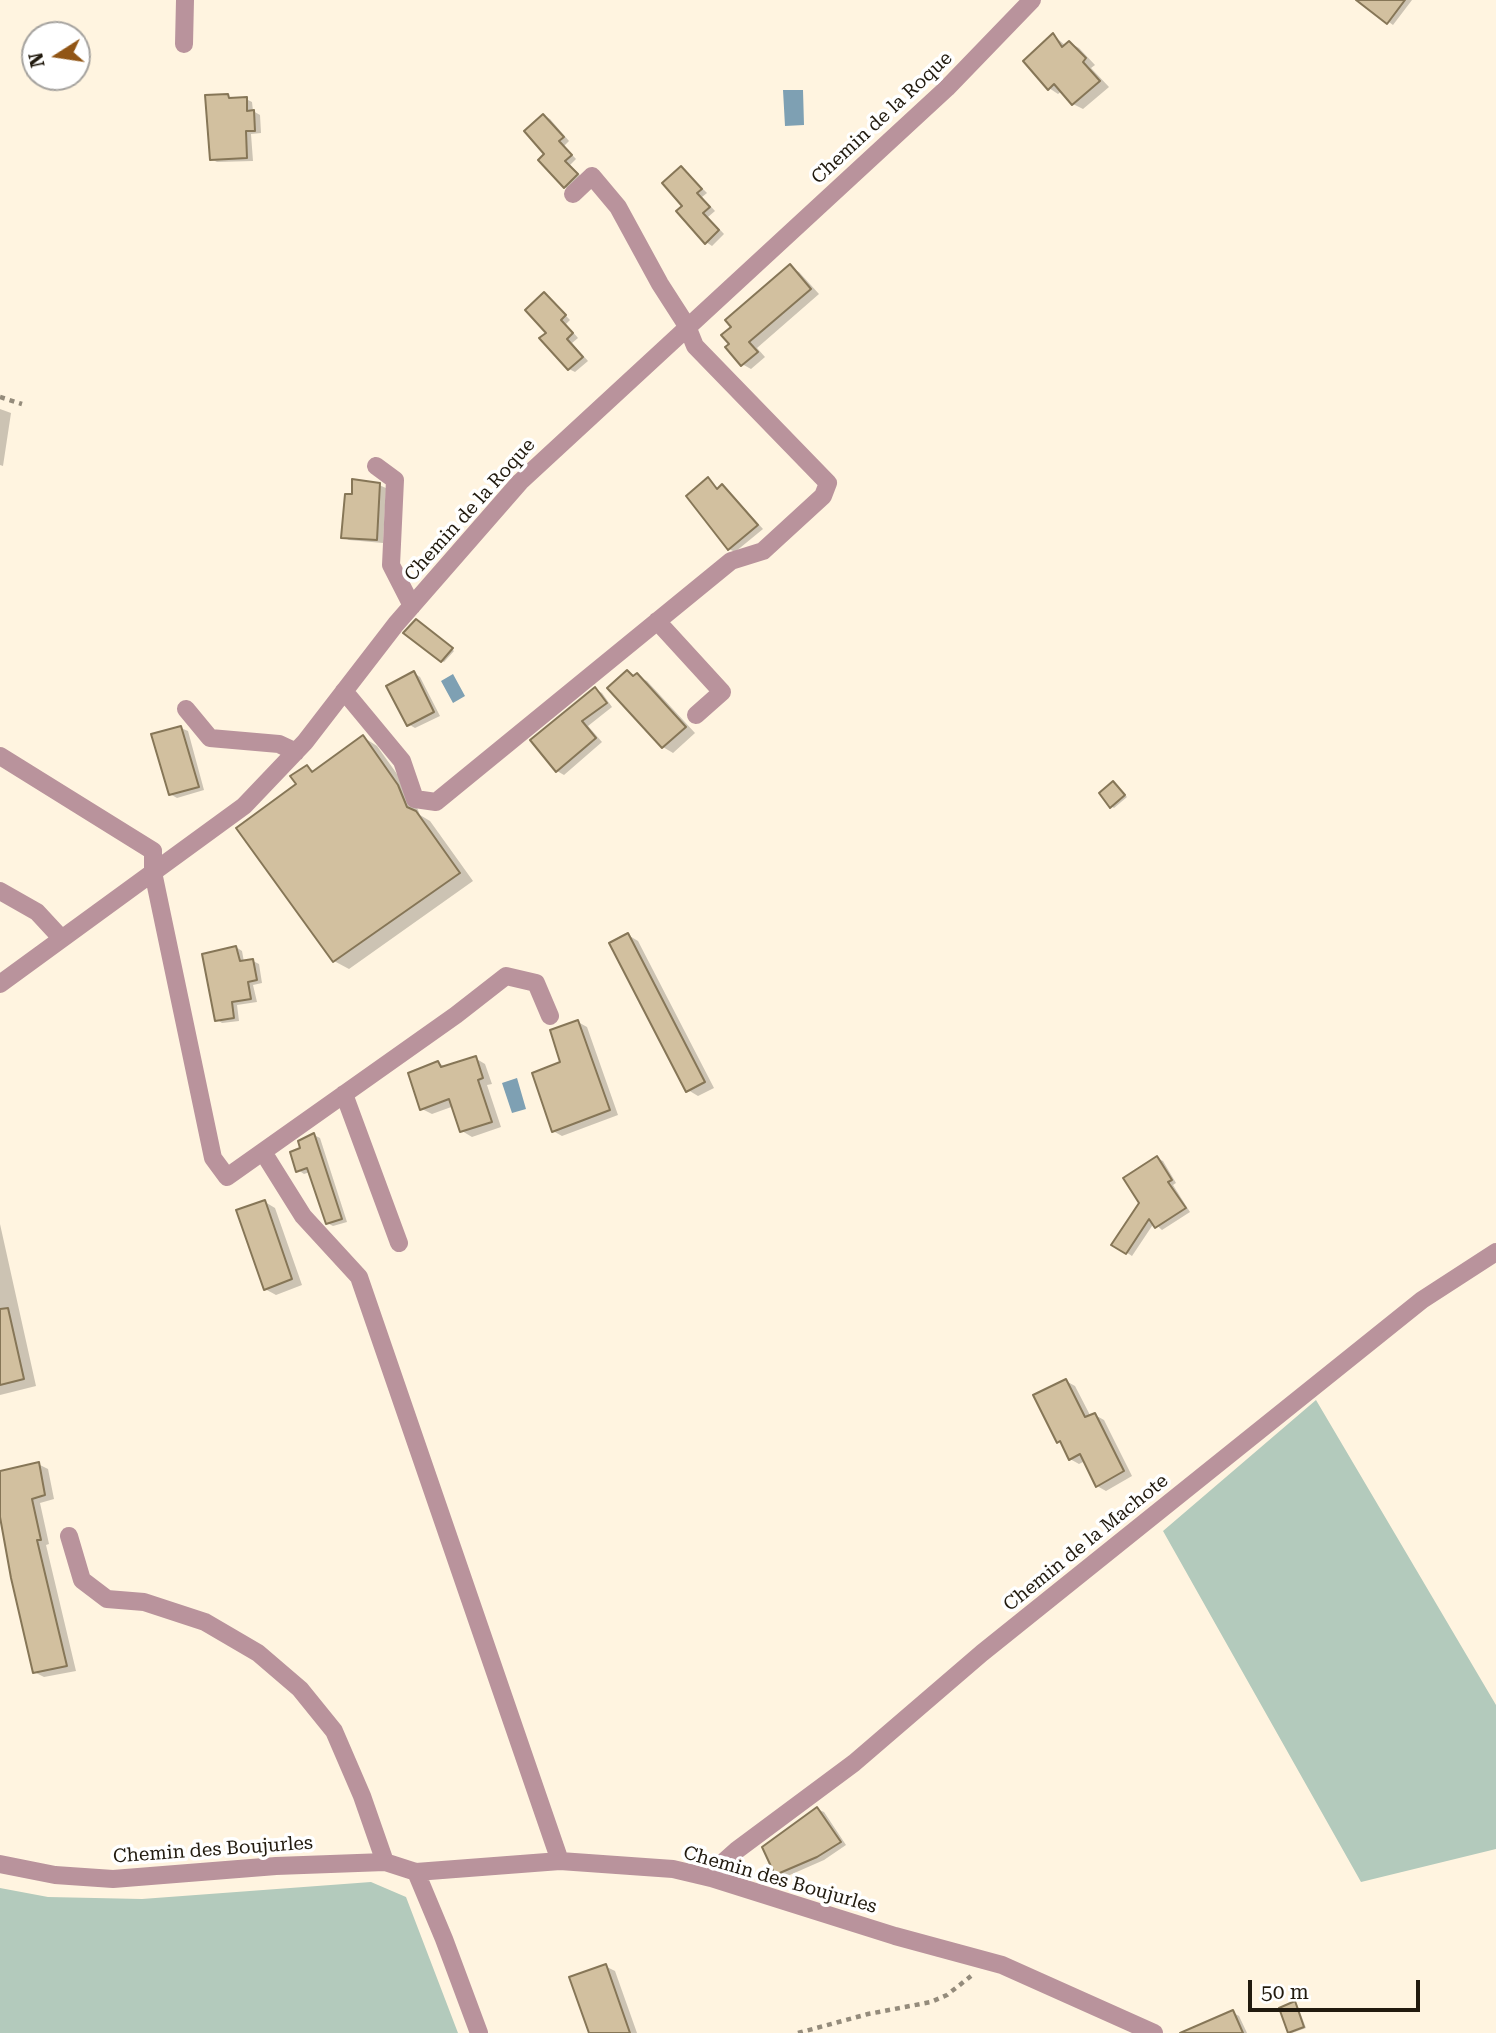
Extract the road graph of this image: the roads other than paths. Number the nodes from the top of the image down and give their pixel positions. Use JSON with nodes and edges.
{"nodes":[{"id":1,"x":185,"y":0,"type":"edge"},
{"id":2,"x":1032,"y":0,"type":"edge"},
{"id":3,"x":184,"y":44,"type":"dead end"},
{"id":4,"x":573,"y":194,"type":"dead end"},
{"id":5,"x":687,"y":326,"type":"junction"},
{"id":6,"x":376,"y":466,"type":"dead end"},
{"id":7,"x":412,"y":606,"type":"junction"},
{"id":8,"x":657,"y":621,"type":"junction"},
{"id":9,"x":344,"y":691,"type":"junction"},
{"id":10,"x":186,"y":709,"type":"dead end"},
{"id":11,"x":696,"y":715,"type":"dead end"},
{"id":12,"x":296,"y":752,"type":"junction"},
{"id":13,"x":0,"y":756,"type":"edge"},
{"id":14,"x":153,"y":872,"type":"junction"},
{"id":15,"x":0,"y":891,"type":"edge"},
{"id":16,"x":61,"y":939,"type":"junction"},
{"id":17,"x":0,"y":984,"type":"edge"},
{"id":18,"x":550,"y":1016,"type":"dead end"},
{"id":19,"x":344,"y":1094,"type":"junction"},
{"id":20,"x":263,"y":1152,"type":"junction"},
{"id":21,"x":399,"y":1243,"type":"dead end"},
{"id":22,"x":1496,"y":1252,"type":"edge"},
{"id":23,"x":69,"y":1536,"type":"dead end"},
{"id":24,"x":560,"y":1861,"type":"junction"},
{"id":25,"x":385,"y":1862,"type":"junction"},
{"id":26,"x":0,"y":1864,"type":"edge"},
{"id":27,"x":416,"y":1871,"type":"junction"},
{"id":28,"x":711,"y":1878,"type":"junction"},
{"id":29,"x":479,"y":2033,"type":"edge"},
{"id":30,"x":1154,"y":2033,"type":"edge"}],
"edges":[{"from":1,"to":3,"type":"street"},
{"from":2,"to":5,"type":"street","name":"Chemin de la Roque"},
{"from":4,"to":5,"type":"street"},
{"from":5,"to":7,"type":"street","name":"Chemin de la Roque"},
{"from":5,"to":8,"type":"street"},
{"from":6,"to":7,"type":"street"},
{"from":7,"to":9,"type":"street","name":"Chemin de la Roque"},
{"from":8,"to":9,"type":"street"},
{"from":8,"to":11,"type":"street"},
{"from":9,"to":12,"type":"street","name":"Chemin de la Roque"},
{"from":10,"to":12,"type":"street"},
{"from":12,"to":14,"type":"street","name":"Chemin de la Roque"},
{"from":13,"to":14,"type":"street"},
{"from":14,"to":16,"type":"street","name":"Chemin de la Roque"},
{"from":14,"to":20,"type":"street"},
{"from":15,"to":16,"type":"street"},
{"from":16,"to":17,"type":"street","name":"Chemin de la Roque"},
{"from":18,"to":19,"type":"street"},
{"from":19,"to":20,"type":"street"},
{"from":19,"to":21,"type":"street"},
{"from":20,"to":24,"type":"street"},
{"from":22,"to":28,"type":"street","name":"Chemin de la Machote"},
{"from":23,"to":25,"type":"street"},
{"from":24,"to":27,"type":"street","name":"Chemin des Boujurles"},
{"from":24,"to":28,"type":"street","name":"Chemin des Boujurles"},
{"from":25,"to":26,"type":"street","name":"Chemin des Boujurles"},
{"from":25,"to":27,"type":"street","name":"Chemin des Boujurles"},
{"from":27,"to":29,"type":"street"},
{"from":28,"to":30,"type":"street","name":"Chemin des Boujurles"}]}
